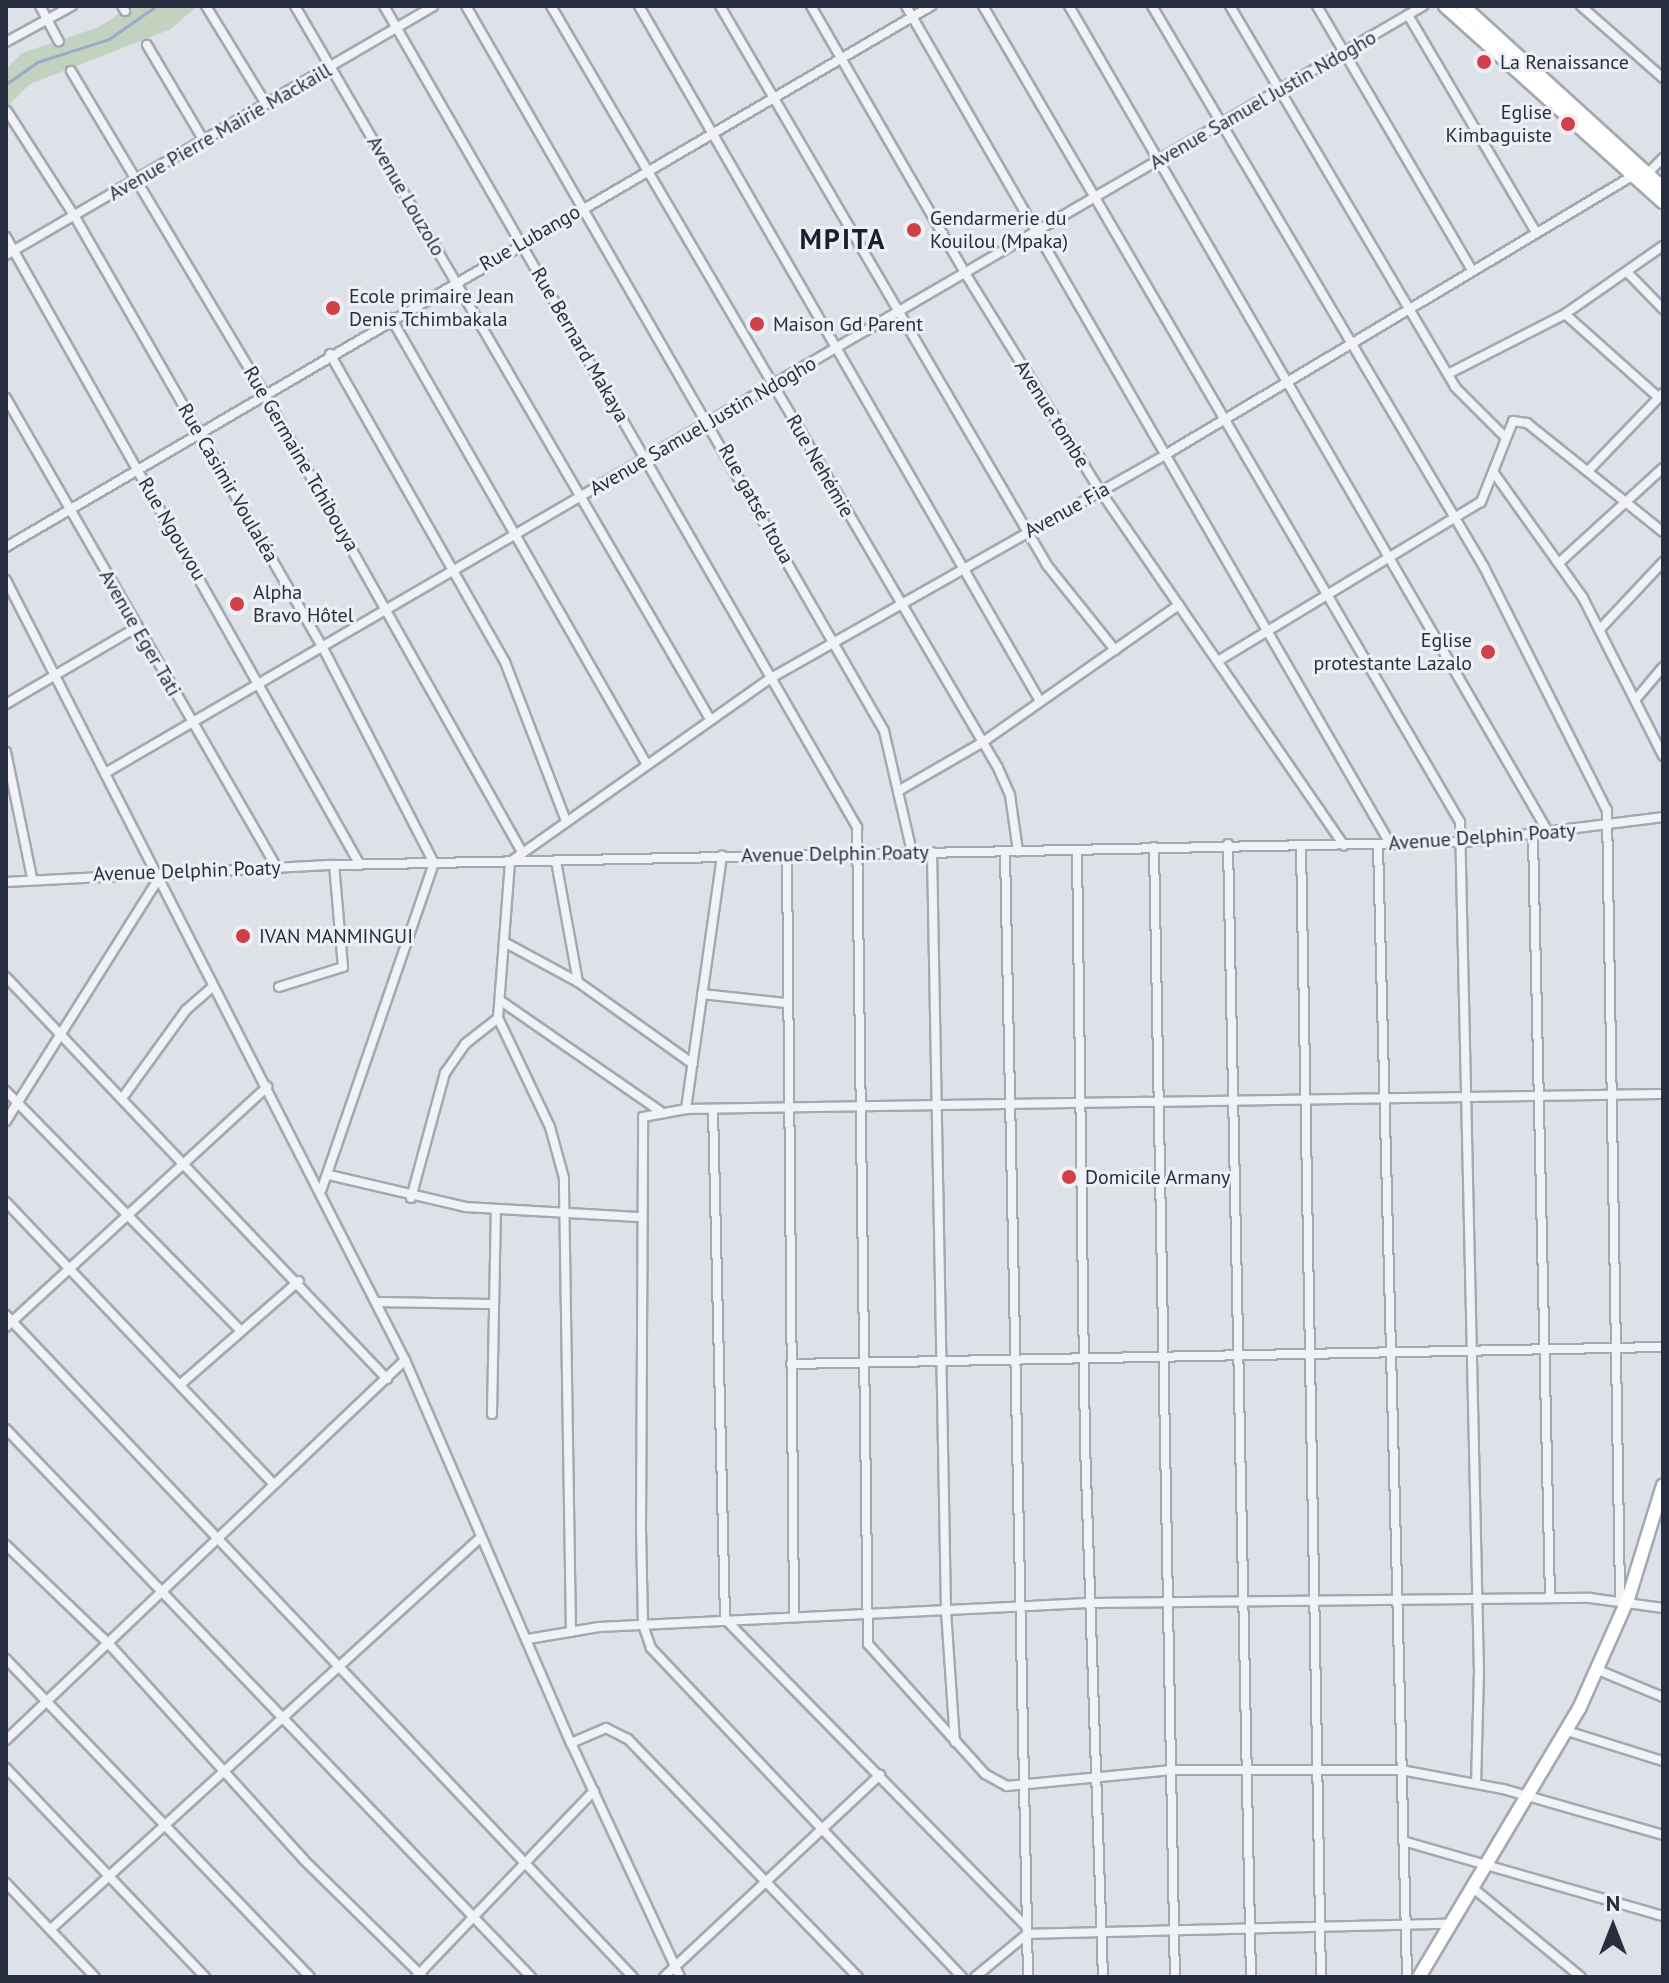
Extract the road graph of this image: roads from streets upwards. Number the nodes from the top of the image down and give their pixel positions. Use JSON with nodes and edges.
{"nodes":[{"id":1,"x":40,"y":6,"type":"edge"},
{"id":2,"x":72,"y":6,"type":"edge"},
{"id":3,"x":206,"y":6,"type":"edge"},
{"id":4,"x":295,"y":6,"type":"edge"},
{"id":5,"x":384,"y":6,"type":"edge"},
{"id":6,"x":433,"y":6,"type":"edge"},
{"id":7,"x":466,"y":6,"type":"edge"},
{"id":8,"x":551,"y":6,"type":"edge"},
{"id":9,"x":639,"y":6,"type":"edge"},
{"id":10,"x":720,"y":6,"type":"edge"},
{"id":11,"x":811,"y":6,"type":"edge"},
{"id":12,"x":906,"y":6,"type":"edge"},
{"id":13,"x":931,"y":6,"type":"edge"},
{"id":14,"x":983,"y":6,"type":"edge"},
{"id":15,"x":1069,"y":6,"type":"edge"},
{"id":16,"x":1152,"y":6,"type":"edge"},
{"id":17,"x":1230,"y":6,"type":"edge"},
{"id":18,"x":1317,"y":6,"type":"edge"},
{"id":19,"x":1423,"y":6,"type":"edge"},
{"id":20,"x":1445,"y":6,"type":"edge"},
{"id":21,"x":1463,"y":6,"type":"edge"},
{"id":22,"x":1581,"y":6,"type":"edge"},
{"id":23,"x":1408,"y":15,"type":"junction"},
{"id":24,"x":913,"y":17,"type":"junction"},
{"id":25,"x":47,"y":20,"type":"junction"},
{"id":26,"x":397,"y":27,"type":"junction"},
{"id":27,"x":59,"y":41,"type":"dead end"},
{"id":28,"x":6,"y":42,"type":"edge"},
{"id":29,"x":147,"y":45,"type":"dead end"},
{"id":30,"x":1345,"y":53,"type":"junction"},
{"id":31,"x":843,"y":61,"type":"junction"},
{"id":32,"x":331,"y":66,"type":"junction"},
{"id":33,"x":71,"y":71,"type":"dead end"},
{"id":34,"x":1663,"y":78,"type":"edge"},
{"id":35,"x":1281,"y":89,"type":"junction"},
{"id":36,"x":774,"y":95,"type":"junction"},
{"id":37,"x":266,"y":104,"type":"junction"},
{"id":38,"x":7,"y":111,"type":"edge"},
{"id":39,"x":1221,"y":123,"type":"junction"},
{"id":40,"x":712,"y":132,"type":"junction"},
{"id":41,"x":204,"y":141,"type":"junction"},
{"id":42,"x":1663,"y":158,"type":"edge"},
{"id":43,"x":1157,"y":161,"type":"junction"},
{"id":44,"x":647,"y":170,"type":"junction"},
{"id":45,"x":1641,"y":174,"type":"junction"},
{"id":46,"x":138,"y":180,"type":"junction"},
{"id":47,"x":1663,"y":188,"type":"edge"},
{"id":48,"x":1094,"y":199,"type":"junction"},
{"id":49,"x":1663,"y":202,"type":"edge"},
{"id":50,"x":585,"y":207,"type":"junction"},
{"id":51,"x":75,"y":217,"type":"junction"},
{"id":52,"x":1535,"y":231,"type":"junction"},
{"id":53,"x":1035,"y":233,"type":"junction"},
{"id":54,"x":6,"y":237,"type":"edge"},
{"id":55,"x":521,"y":243,"type":"junction"},
{"id":56,"x":1663,"y":246,"type":"edge"},
{"id":57,"x":10,"y":252,"type":"edge"},
{"id":58,"x":1471,"y":269,"type":"junction"},
{"id":59,"x":1627,"y":272,"type":"junction"},
{"id":60,"x":965,"y":273,"type":"junction"},
{"id":61,"x":455,"y":281,"type":"junction"},
{"id":62,"x":1409,"y":306,"type":"junction"},
{"id":63,"x":1663,"y":309,"type":"edge"},
{"id":64,"x":899,"y":312,"type":"junction"},
{"id":65,"x":1565,"y":314,"type":"junction"},
{"id":66,"x":391,"y":318,"type":"junction"},
{"id":67,"x":1351,"y":341,"type":"junction"},
{"id":68,"x":837,"y":348,"type":"junction"},
{"id":69,"x":330,"y":354,"type":"junction"},
{"id":70,"x":1448,"y":374,"type":"junction"},
{"id":71,"x":1286,"y":380,"type":"junction"},
{"id":72,"x":773,"y":384,"type":"junction"},
{"id":73,"x":263,"y":392,"type":"junction"},
{"id":74,"x":1661,"y":395,"type":"edge"},
{"id":75,"x":6,"y":398,"type":"edge"},
{"id":76,"x":1224,"y":419,"type":"junction"},
{"id":77,"x":711,"y":424,"type":"junction"},
{"id":78,"x":198,"y":434,"type":"junction"},
{"id":79,"x":1504,"y":436,"type":"junction"},
{"id":80,"x":1165,"y":455,"type":"junction"},
{"id":81,"x":646,"y":460,"type":"junction"},
{"id":82,"x":1663,"y":468,"type":"edge"},
{"id":83,"x":137,"y":469,"type":"junction"},
{"id":84,"x":1589,"y":470,"type":"junction"},
{"id":85,"x":1494,"y":473,"type":"junction"},
{"id":86,"x":1101,"y":492,"type":"junction"},
{"id":87,"x":581,"y":497,"type":"junction"},
{"id":88,"x":1626,"y":504,"type":"junction"},
{"id":89,"x":70,"y":510,"type":"junction"},
{"id":90,"x":1456,"y":519,"type":"junction"},
{"id":91,"x":1028,"y":532,"type":"junction"},
{"id":92,"x":1663,"y":532,"type":"edge"},
{"id":93,"x":516,"y":534,"type":"junction"},
{"id":94,"x":6,"y":547,"type":"edge"},
{"id":95,"x":1390,"y":556,"type":"junction"},
{"id":96,"x":1560,"y":562,"type":"junction"},
{"id":97,"x":1663,"y":562,"type":"edge"},
{"id":98,"x":966,"y":566,"type":"junction"},
{"id":99,"x":455,"y":570,"type":"junction"},
{"id":100,"x":6,"y":580,"type":"edge"},
{"id":101,"x":1326,"y":594,"type":"junction"},
{"id":102,"x":899,"y":605,"type":"junction"},
{"id":103,"x":1179,"y":605,"type":"junction"},
{"id":104,"x":386,"y":609,"type":"junction"},
{"id":105,"x":137,"y":627,"type":"junction"},
{"id":106,"x":1601,"y":628,"type":"junction"},
{"id":107,"x":1266,"y":630,"type":"junction"},
{"id":108,"x":833,"y":642,"type":"junction"},
{"id":109,"x":322,"y":646,"type":"junction"},
{"id":110,"x":1115,"y":650,"type":"junction"},
{"id":111,"x":1218,"y":661,"type":"junction"},
{"id":112,"x":1663,"y":667,"type":"edge"},
{"id":113,"x":55,"y":675,"type":"junction"},
{"id":114,"x":771,"y":678,"type":"junction"},
{"id":115,"x":261,"y":682,"type":"junction"},
{"id":116,"x":1636,"y":699,"type":"junction"},
{"id":117,"x":1040,"y":701,"type":"junction"},
{"id":118,"x":6,"y":704,"type":"edge"},
{"id":119,"x":710,"y":719,"type":"junction"},
{"id":120,"x":190,"y":720,"type":"junction"},
{"id":121,"x":983,"y":742,"type":"junction"},
{"id":122,"x":6,"y":752,"type":"edge"},
{"id":123,"x":1663,"y":756,"type":"edge"},
{"id":124,"x":646,"y":763,"type":"junction"},
{"id":125,"x":107,"y":772,"type":"junction"},
{"id":126,"x":900,"y":790,"type":"junction"},
{"id":127,"x":1663,"y":817,"type":"edge"},
{"id":128,"x":566,"y":821,"type":"junction"},
{"id":129,"x":1610,"y":825,"type":"junction"},
{"id":130,"x":1550,"y":835,"type":"junction"},
{"id":131,"x":1533,"y":837,"type":"junction"},
{"id":132,"x":1465,"y":842,"type":"junction"},
{"id":133,"x":1228,"y":844,"type":"junction"},
{"id":134,"x":1301,"y":845,"type":"junction"},
{"id":135,"x":1344,"y":845,"type":"junction"},
{"id":136,"x":1378,"y":845,"type":"junction"},
{"id":137,"x":1391,"y":845,"type":"junction"},
{"id":138,"x":1154,"y":847,"type":"junction"},
{"id":139,"x":1077,"y":850,"type":"junction"},
{"id":140,"x":1005,"y":851,"type":"junction"},
{"id":141,"x":1018,"y":851,"type":"junction"},
{"id":142,"x":522,"y":852,"type":"junction"},
{"id":143,"x":912,"y":852,"type":"junction"},
{"id":144,"x":932,"y":852,"type":"junction"},
{"id":145,"x":858,"y":854,"type":"junction"},
{"id":146,"x":722,"y":856,"type":"junction"},
{"id":147,"x":787,"y":856,"type":"junction"},
{"id":148,"x":556,"y":861,"type":"junction"},
{"id":149,"x":510,"y":862,"type":"junction"},
{"id":150,"x":434,"y":863,"type":"junction"},
{"id":151,"x":334,"y":865,"type":"junction"},
{"id":152,"x":360,"y":865,"type":"junction"},
{"id":153,"x":277,"y":868,"type":"junction"},
{"id":154,"x":158,"y":875,"type":"junction"},
{"id":155,"x":32,"y":877,"type":"junction"},
{"id":156,"x":6,"y":882,"type":"edge"},
{"id":157,"x":504,"y":942,"type":"junction"},
{"id":158,"x":6,"y":977,"type":"edge"},
{"id":159,"x":578,"y":982,"type":"junction"},
{"id":160,"x":212,"y":987,"type":"junction"},
{"id":161,"x":279,"y":987,"type":"dead end"},
{"id":162,"x":702,"y":994,"type":"junction"},
{"id":163,"x":501,"y":1001,"type":"junction"},
{"id":164,"x":786,"y":1003,"type":"junction"},
{"id":165,"x":498,"y":1018,"type":"junction"},
{"id":166,"x":64,"y":1035,"type":"junction"},
{"id":167,"x":693,"y":1064,"type":"junction"},
{"id":168,"x":267,"y":1087,"type":"junction"},
{"id":169,"x":6,"y":1091,"type":"edge"},
{"id":170,"x":1541,"y":1093,"type":"junction"},
{"id":171,"x":1612,"y":1094,"type":"junction"},
{"id":172,"x":1663,"y":1094,"type":"edge"},
{"id":173,"x":1467,"y":1095,"type":"junction"},
{"id":174,"x":123,"y":1097,"type":"junction"},
{"id":175,"x":1384,"y":1098,"type":"junction"},
{"id":176,"x":1157,"y":1099,"type":"junction"},
{"id":177,"x":1233,"y":1099,"type":"junction"},
{"id":178,"x":1305,"y":1099,"type":"junction"},
{"id":179,"x":1083,"y":1104,"type":"junction"},
{"id":180,"x":19,"y":1105,"type":"junction"},
{"id":181,"x":787,"y":1108,"type":"junction"},
{"id":182,"x":859,"y":1108,"type":"junction"},
{"id":183,"x":1009,"y":1108,"type":"junction"},
{"id":184,"x":686,"y":1109,"type":"junction"},
{"id":185,"x":713,"y":1109,"type":"junction"},
{"id":186,"x":938,"y":1109,"type":"junction"},
{"id":187,"x":660,"y":1111,"type":"junction"},
{"id":188,"x":6,"y":1121,"type":"edge"},
{"id":189,"x":185,"y":1161,"type":"junction"},
{"id":190,"x":329,"y":1175,"type":"junction"},
{"id":191,"x":322,"y":1189,"type":"junction"},
{"id":192,"x":411,"y":1198,"type":"junction"},
{"id":193,"x":6,"y":1202,"type":"edge"},
{"id":194,"x":496,"y":1211,"type":"junction"},
{"id":195,"x":130,"y":1216,"type":"junction"},
{"id":196,"x":567,"y":1216,"type":"junction"},
{"id":197,"x":638,"y":1217,"type":"junction"},
{"id":198,"x":68,"y":1269,"type":"junction"},
{"id":199,"x":299,"y":1281,"type":"junction"},
{"id":200,"x":377,"y":1302,"type":"junction"},
{"id":201,"x":490,"y":1304,"type":"junction"},
{"id":202,"x":8,"y":1321,"type":"edge"},
{"id":203,"x":240,"y":1330,"type":"junction"},
{"id":204,"x":1618,"y":1345,"type":"junction"},
{"id":205,"x":1663,"y":1347,"type":"edge"},
{"id":206,"x":1543,"y":1348,"type":"junction"},
{"id":207,"x":1473,"y":1350,"type":"junction"},
{"id":208,"x":1390,"y":1351,"type":"junction"},
{"id":209,"x":1160,"y":1353,"type":"junction"},
{"id":210,"x":1238,"y":1354,"type":"junction"},
{"id":211,"x":1310,"y":1354,"type":"junction"},
{"id":212,"x":1013,"y":1355,"type":"junction"},
{"id":213,"x":1086,"y":1357,"type":"junction"},
{"id":214,"x":405,"y":1360,"type":"junction"},
{"id":215,"x":942,"y":1360,"type":"junction"},
{"id":216,"x":791,"y":1364,"type":"junction"},
{"id":217,"x":868,"y":1365,"type":"junction"},
{"id":218,"x":387,"y":1379,"type":"junction"},
{"id":219,"x":182,"y":1383,"type":"junction"},
{"id":220,"x":492,"y":1414,"type":"dead end"},
{"id":221,"x":6,"y":1429,"type":"edge"},
{"id":222,"x":274,"y":1484,"type":"junction"},
{"id":223,"x":1663,"y":1485,"type":"edge"},
{"id":224,"x":1657,"y":1526,"type":"edge"},
{"id":225,"x":220,"y":1534,"type":"junction"},
{"id":226,"x":481,"y":1537,"type":"junction"},
{"id":227,"x":6,"y":1545,"type":"edge"},
{"id":228,"x":163,"y":1591,"type":"junction"},
{"id":229,"x":1476,"y":1598,"type":"junction"},
{"id":230,"x":1550,"y":1598,"type":"junction"},
{"id":231,"x":1624,"y":1599,"type":"junction"},
{"id":232,"x":1394,"y":1600,"type":"junction"},
{"id":233,"x":1314,"y":1602,"type":"junction"},
{"id":234,"x":1092,"y":1603,"type":"junction"},
{"id":235,"x":1167,"y":1603,"type":"junction"},
{"id":236,"x":1240,"y":1604,"type":"junction"},
{"id":237,"x":1019,"y":1607,"type":"junction"},
{"id":238,"x":1663,"y":1608,"type":"edge"},
{"id":239,"x":946,"y":1611,"type":"junction"},
{"id":240,"x":869,"y":1614,"type":"junction"},
{"id":241,"x":794,"y":1617,"type":"junction"},
{"id":242,"x":725,"y":1619,"type":"junction"},
{"id":243,"x":643,"y":1625,"type":"junction"},
{"id":244,"x":571,"y":1632,"type":"junction"},
{"id":245,"x":528,"y":1639,"type":"junction"},
{"id":246,"x":109,"y":1644,"type":"junction"},
{"id":247,"x":6,"y":1659,"type":"edge"},
{"id":248,"x":340,"y":1664,"type":"junction"},
{"id":249,"x":1598,"y":1670,"type":"junction"},
{"id":250,"x":1663,"y":1697,"type":"edge"},
{"id":251,"x":48,"y":1701,"type":"junction"},
{"id":252,"x":285,"y":1714,"type":"junction"},
{"id":253,"x":1567,"y":1731,"type":"junction"},
{"id":254,"x":6,"y":1740,"type":"edge"},
{"id":255,"x":955,"y":1742,"type":"junction"},
{"id":256,"x":571,"y":1743,"type":"junction"},
{"id":257,"x":1663,"y":1761,"type":"edge"},
{"id":258,"x":6,"y":1768,"type":"edge"},
{"id":259,"x":1319,"y":1768,"type":"junction"},
{"id":260,"x":1172,"y":1770,"type":"junction"},
{"id":261,"x":1246,"y":1770,"type":"junction"},
{"id":262,"x":1401,"y":1770,"type":"junction"},
{"id":263,"x":224,"y":1771,"type":"junction"},
{"id":264,"x":880,"y":1775,"type":"junction"},
{"id":265,"x":1097,"y":1775,"type":"junction"},
{"id":266,"x":1476,"y":1783,"type":"junction"},
{"id":267,"x":1021,"y":1787,"type":"junction"},
{"id":268,"x":594,"y":1791,"type":"junction"},
{"id":269,"x":1524,"y":1794,"type":"junction"},
{"id":270,"x":165,"y":1826,"type":"junction"},
{"id":271,"x":820,"y":1829,"type":"junction"},
{"id":272,"x":1663,"y":1835,"type":"edge"},
{"id":273,"x":1403,"y":1841,"type":"junction"},
{"id":274,"x":527,"y":1861,"type":"junction"},
{"id":275,"x":1487,"y":1862,"type":"junction"},
{"id":276,"x":111,"y":1878,"type":"junction"},
{"id":277,"x":767,"y":1882,"type":"junction"},
{"id":278,"x":6,"y":1884,"type":"edge"},
{"id":279,"x":1473,"y":1888,"type":"junction"},
{"id":280,"x":473,"y":1916,"type":"junction"},
{"id":281,"x":1663,"y":1916,"type":"edge"},
{"id":282,"x":1452,"y":1924,"type":"junction"},
{"id":283,"x":1405,"y":1926,"type":"junction"},
{"id":284,"x":51,"y":1929,"type":"junction"},
{"id":285,"x":1321,"y":1929,"type":"junction"},
{"id":286,"x":1027,"y":1931,"type":"junction"},
{"id":287,"x":1252,"y":1931,"type":"junction"},
{"id":288,"x":1176,"y":1933,"type":"junction"},
{"id":289,"x":1102,"y":1935,"type":"junction"},
{"id":290,"x":676,"y":1965,"type":"junction"},
{"id":291,"x":850,"y":1970,"type":"junction"},
{"id":292,"x":420,"y":1976,"type":"edge"},
{"id":293,"x":95,"y":1977,"type":"edge"},
{"id":294,"x":205,"y":1977,"type":"edge"},
{"id":295,"x":310,"y":1977,"type":"edge"},
{"id":296,"x":531,"y":1977,"type":"edge"},
{"id":297,"x":633,"y":1977,"type":"edge"},
{"id":298,"x":664,"y":1977,"type":"edge"},
{"id":299,"x":680,"y":1977,"type":"edge"},
{"id":300,"x":842,"y":1977,"type":"edge"},
{"id":301,"x":858,"y":1977,"type":"edge"},
{"id":302,"x":962,"y":1977,"type":"edge"},
{"id":303,"x":975,"y":1977,"type":"edge"},
{"id":304,"x":1028,"y":1977,"type":"edge"},
{"id":305,"x":1103,"y":1977,"type":"edge"},
{"id":306,"x":1175,"y":1977,"type":"edge"},
{"id":307,"x":1251,"y":1977,"type":"edge"},
{"id":308,"x":1321,"y":1977,"type":"edge"},
{"id":309,"x":1407,"y":1977,"type":"edge"},
{"id":310,"x":1419,"y":1977,"type":"edge"},
{"id":311,"x":1581,"y":1977,"type":"edge"}],
"edges":[{"from":1,"to":25,"type":"street"},
{"from":2,"to":25,"type":"street"},
{"from":3,"to":37,"type":"street"},
{"from":4,"to":32,"type":"street","name":"Avenue Louzolo"},
{"from":5,"to":26,"type":"street","name":"Rue Bernard Makaya"},
{"from":6,"to":26,"type":"street","name":"Avenue Pierre Mairie Mackaill"},
{"from":7,"to":50,"type":"street","name":"Rue gatsé Itoua"},
{"from":8,"to":44,"type":"street","name":"Rue Nehémie"},
{"from":9,"to":40,"type":"street"},
{"from":10,"to":36,"type":"street"},
{"from":11,"to":31,"type":"street","name":"Avenue tombe"},
{"from":12,"to":24,"type":"street"},
{"from":13,"to":24,"type":"street","name":"Rue Lubango"},
{"from":14,"to":48,"type":"street"},
{"from":15,"to":43,"type":"street"},
{"from":16,"to":39,"type":"street"},
{"from":17,"to":35,"type":"street"},
{"from":18,"to":30,"type":"street"},
{"from":19,"to":23,"type":"street","name":"Avenue Samuel Justin Ndogho"},
{"from":20,"to":45,"type":"street"},
{"from":21,"to":45,"type":"street"},
{"from":22,"to":34,"type":"street"},
{"from":23,"to":30,"type":"street","name":"Avenue Samuel Justin Ndogho"},
{"from":23,"to":52,"type":"street"},
{"from":24,"to":31,"type":"street","name":"Rue Lubango"},
{"from":24,"to":53,"type":"street"},
{"from":25,"to":27,"type":"street"},
{"from":25,"to":28,"type":"street"},
{"from":26,"to":32,"type":"street","name":"Avenue Pierre Mairie Mackaill"},
{"from":26,"to":55,"type":"street","name":"Rue Bernard Makaya"},
{"from":29,"to":41,"type":"street"},
{"from":30,"to":35,"type":"street","name":"Avenue Samuel Justin Ndogho"},
{"from":30,"to":58,"type":"street"},
{"from":31,"to":36,"type":"street","name":"Rue Lubango"},
{"from":31,"to":60,"type":"street","name":"Avenue tombe"},
{"from":32,"to":37,"type":"street","name":"Avenue Pierre Mairie Mackaill"},
{"from":32,"to":61,"type":"street","name":"Avenue Louzolo"},
{"from":33,"to":46,"type":"street","name":"Rue Germaine Tchibouya"},
{"from":35,"to":39,"type":"street","name":"Avenue Samuel Justin Ndogho"},
{"from":35,"to":62,"type":"street"},
{"from":36,"to":40,"type":"street","name":"Rue Lubango"},
{"from":36,"to":64,"type":"street"},
{"from":37,"to":41,"type":"street","name":"Avenue Pierre Mairie Mackaill"},
{"from":38,"to":51,"type":"street","name":"Rue Casimir Voulaléa"},
{"from":39,"to":43,"type":"street","name":"Avenue Samuel Justin Ndogho"},
{"from":39,"to":67,"type":"street"},
{"from":40,"to":44,"type":"street","name":"Rue Lubango"},
{"from":40,"to":68,"type":"street"},
{"from":41,"to":46,"type":"street","name":"Avenue Pierre Mairie Mackaill"},
{"from":42,"to":45,"type":"street","name":"Avenue Fia"},
{"from":43,"to":48,"type":"street","name":"Avenue Samuel Justin Ndogho"},
{"from":43,"to":71,"type":"street"},
{"from":44,"to":50,"type":"street","name":"Rue Lubango"},
{"from":44,"to":72,"type":"street","name":"Rue Nehémie"},
{"from":45,"to":47,"type":"street"},
{"from":45,"to":49,"type":"street"},
{"from":45,"to":52,"type":"street","name":"Avenue Fia"},
{"from":46,"to":51,"type":"street","name":"Avenue Pierre Mairie Mackaill"},
{"from":46,"to":73,"type":"street","name":"Rue Germaine Tchibouya"},
{"from":48,"to":53,"type":"street","name":"Avenue Samuel Justin Ndogho"},
{"from":48,"to":76,"type":"street"},
{"from":50,"to":55,"type":"street","name":"Rue Lubango"},
{"from":50,"to":77,"type":"street","name":"Rue gatsé Itoua"},
{"from":51,"to":57,"type":"street","name":"Avenue Pierre Mairie Mackaill"},
{"from":51,"to":78,"type":"street","name":"Rue Casimir Voulaléa"},
{"from":52,"to":58,"type":"street","name":"Avenue Fia"},
{"from":53,"to":60,"type":"street","name":"Avenue Samuel Justin Ndogho"},
{"from":53,"to":80,"type":"street"},
{"from":54,"to":57,"type":"street","name":"Rue Ngouvou"},
{"from":55,"to":61,"type":"street","name":"Rue Lubango"},
{"from":55,"to":81,"type":"street","name":"Rue Bernard Makaya"},
{"from":56,"to":59,"type":"street"},
{"from":57,"to":83,"type":"street","name":"Rue Ngouvou"},
{"from":58,"to":62,"type":"street","name":"Avenue Fia"},
{"from":59,"to":63,"type":"street"},
{"from":59,"to":65,"type":"street"},
{"from":60,"to":64,"type":"street","name":"Avenue Samuel Justin Ndogho"},
{"from":60,"to":86,"type":"street","name":"Avenue tombe"},
{"from":61,"to":66,"type":"street","name":"Rue Lubango"},
{"from":61,"to":87,"type":"street","name":"Avenue Louzolo"},
{"from":62,"to":67,"type":"street","name":"Avenue Fia"},
{"from":62,"to":70,"type":"street"},
{"from":64,"to":68,"type":"street","name":"Avenue Samuel Justin Ndogho"},
{"from":64,"to":91,"type":"street"},
{"from":65,"to":70,"type":"street"},
{"from":65,"to":74,"type":"street"},
{"from":66,"to":69,"type":"street","name":"Rue Lubango"},
{"from":66,"to":93,"type":"street"},
{"from":67,"to":71,"type":"street","name":"Avenue Fia"},
{"from":67,"to":90,"type":"street"},
{"from":68,"to":72,"type":"street","name":"Avenue Samuel Justin Ndogho"},
{"from":68,"to":98,"type":"street"},
{"from":69,"to":73,"type":"street","name":"Rue Lubango"},
{"from":69,"to":99,"type":"street"},
{"from":70,"to":79,"type":"street"},
{"from":71,"to":76,"type":"street","name":"Avenue Fia"},
{"from":71,"to":95,"type":"street"},
{"from":72,"to":77,"type":"street","name":"Avenue Samuel Justin Ndogho"},
{"from":72,"to":102,"type":"street","name":"Rue Nehémie"},
{"from":73,"to":78,"type":"street","name":"Rue Lubango"},
{"from":73,"to":104,"type":"street","name":"Rue Germaine Tchibouya"},
{"from":74,"to":84,"type":"street"},
{"from":75,"to":89,"type":"street","name":"Avenue Eger Tati"},
{"from":76,"to":80,"type":"street","name":"Avenue Fia"},
{"from":76,"to":101,"type":"street"},
{"from":77,"to":81,"type":"street","name":"Avenue Samuel Justin Ndogho"},
{"from":77,"to":108,"type":"street","name":"Rue gatsé Itoua"},
{"from":78,"to":83,"type":"street","name":"Rue Lubango"},
{"from":78,"to":109,"type":"street","name":"Rue Casimir Voulaléa"},
{"from":79,"to":84,"type":"street"},
{"from":79,"to":85,"type":"street"},
{"from":80,"to":86,"type":"street","name":"Avenue Fia"},
{"from":80,"to":107,"type":"street"},
{"from":81,"to":87,"type":"street","name":"Avenue Samuel Justin Ndogho"},
{"from":81,"to":114,"type":"street","name":"Rue Bernard Makaya"},
{"from":82,"to":88,"type":"street"},
{"from":83,"to":89,"type":"street","name":"Rue Lubango"},
{"from":83,"to":115,"type":"street","name":"Rue Ngouvou"},
{"from":84,"to":88,"type":"street"},
{"from":85,"to":90,"type":"street"},
{"from":85,"to":96,"type":"street"},
{"from":86,"to":91,"type":"street","name":"Avenue Fia"},
{"from":86,"to":103,"type":"street","name":"Avenue tombe"},
{"from":87,"to":93,"type":"street","name":"Avenue Samuel Justin Ndogho"},
{"from":87,"to":119,"type":"street","name":"Avenue Louzolo"},
{"from":88,"to":92,"type":"street"},
{"from":88,"to":96,"type":"street"},
{"from":89,"to":94,"type":"street","name":"Rue Lubango"},
{"from":89,"to":105,"type":"street","name":"Avenue Eger Tati"},
{"from":90,"to":95,"type":"street"},
{"from":90,"to":129,"type":"street"},
{"from":91,"to":98,"type":"street","name":"Avenue Fia"},
{"from":91,"to":110,"type":"street"},
{"from":93,"to":99,"type":"street","name":"Avenue Samuel Justin Ndogho"},
{"from":93,"to":124,"type":"street"},
{"from":95,"to":101,"type":"street"},
{"from":95,"to":130,"type":"street"},
{"from":96,"to":106,"type":"street"},
{"from":97,"to":106,"type":"street"},
{"from":98,"to":102,"type":"street","name":"Avenue Fia"},
{"from":98,"to":117,"type":"street"},
{"from":99,"to":104,"type":"street","name":"Avenue Samuel Justin Ndogho"},
{"from":99,"to":128,"type":"street"},
{"from":100,"to":113,"type":"street"},
{"from":101,"to":107,"type":"street"},
{"from":101,"to":132,"type":"street"},
{"from":102,"to":108,"type":"street","name":"Avenue Fia"},
{"from":102,"to":121,"type":"street","name":"Rue Nehémie"},
{"from":103,"to":110,"type":"street"},
{"from":103,"to":111,"type":"street","name":"Avenue tombe"},
{"from":104,"to":109,"type":"street","name":"Avenue Samuel Justin Ndogho"},
{"from":104,"to":142,"type":"street","name":"Rue Germaine Tchibouya"},
{"from":105,"to":113,"type":"street"},
{"from":105,"to":120,"type":"street","name":"Avenue Eger Tati"},
{"from":106,"to":116,"type":"street"},
{"from":107,"to":111,"type":"street"},
{"from":107,"to":137,"type":"street"},
{"from":108,"to":114,"type":"street","name":"Avenue Fia"},
{"from":108,"to":126,"type":"street","name":"Rue gatsé Itoua"},
{"from":109,"to":115,"type":"street","name":"Avenue Samuel Justin Ndogho"},
{"from":109,"to":150,"type":"street","name":"Rue Casimir Voulaléa"},
{"from":110,"to":117,"type":"street"},
{"from":111,"to":135,"type":"street","name":"Avenue tombe"},
{"from":112,"to":116,"type":"street"},
{"from":113,"to":118,"type":"street"},
{"from":113,"to":125,"type":"street"},
{"from":114,"to":119,"type":"street","name":"Avenue Fia"},
{"from":114,"to":145,"type":"street","name":"Rue Bernard Makaya"},
{"from":115,"to":120,"type":"street","name":"Avenue Samuel Justin Ndogho"},
{"from":115,"to":152,"type":"street","name":"Rue Ngouvou"},
{"from":116,"to":123,"type":"street"},
{"from":117,"to":121,"type":"street"},
{"from":119,"to":124,"type":"street","name":"Avenue Fia"},
{"from":120,"to":125,"type":"street","name":"Avenue Samuel Justin Ndogho"},
{"from":120,"to":153,"type":"street","name":"Avenue Eger Tati"},
{"from":121,"to":126,"type":"street"},
{"from":121,"to":141,"type":"street","name":"Rue Nehémie"},
{"from":122,"to":155,"type":"street"},
{"from":124,"to":128,"type":"street","name":"Avenue Fia"},
{"from":125,"to":154,"type":"street"},
{"from":126,"to":143,"type":"street","name":"Rue gatsé Itoua"},
{"from":127,"to":129,"type":"street","name":"Avenue Delphin Poaty"},
{"from":128,"to":142,"type":"street","name":"Avenue Fia"},
{"from":129,"to":130,"type":"street","name":"Avenue Delphin Poaty"},
{"from":129,"to":171,"type":"street"},
{"from":130,"to":131,"type":"street","name":"Avenue Delphin Poaty"},
{"from":131,"to":132,"type":"street","name":"Avenue Delphin Poaty"},
{"from":131,"to":170,"type":"street"},
{"from":132,"to":137,"type":"street","name":"Avenue Delphin Poaty"},
{"from":132,"to":173,"type":"street"},
{"from":133,"to":134,"type":"street","name":"Avenue Delphin Poaty"},
{"from":133,"to":138,"type":"street","name":"Avenue Delphin Poaty"},
{"from":133,"to":177,"type":"street"},
{"from":134,"to":135,"type":"street","name":"Avenue Delphin Poaty"},
{"from":134,"to":178,"type":"street"},
{"from":135,"to":136,"type":"street","name":"Avenue Delphin Poaty"},
{"from":136,"to":137,"type":"street","name":"Avenue Delphin Poaty"},
{"from":136,"to":175,"type":"street"},
{"from":138,"to":139,"type":"street","name":"Avenue Delphin Poaty"},
{"from":138,"to":176,"type":"street"},
{"from":139,"to":141,"type":"street","name":"Avenue Delphin Poaty"},
{"from":139,"to":179,"type":"street"},
{"from":140,"to":141,"type":"street","name":"Avenue Delphin Poaty"},
{"from":140,"to":144,"type":"street","name":"Avenue Delphin Poaty"},
{"from":140,"to":183,"type":"street"},
{"from":142,"to":149,"type":"street","name":"Avenue Fia"},
{"from":143,"to":144,"type":"street","name":"Avenue Delphin Poaty"},
{"from":143,"to":145,"type":"street","name":"Avenue Delphin Poaty"},
{"from":144,"to":186,"type":"street"},
{"from":145,"to":147,"type":"street","name":"Avenue Delphin Poaty"},
{"from":145,"to":182,"type":"street","name":"Rue Bernard Makaya"},
{"from":146,"to":147,"type":"street","name":"Avenue Delphin Poaty"},
{"from":146,"to":148,"type":"street","name":"Avenue Delphin Poaty"},
{"from":146,"to":162,"type":"street"},
{"from":147,"to":164,"type":"street"},
{"from":148,"to":149,"type":"street","name":"Avenue Delphin Poaty"},
{"from":148,"to":159,"type":"street"},
{"from":149,"to":150,"type":"street","name":"Avenue Delphin Poaty"},
{"from":149,"to":157,"type":"street"},
{"from":150,"to":152,"type":"street","name":"Avenue Delphin Poaty"},
{"from":150,"to":190,"type":"street"},
{"from":151,"to":152,"type":"street","name":"Avenue Delphin Poaty"},
{"from":151,"to":153,"type":"street","name":"Avenue Delphin Poaty"},
{"from":151,"to":161,"type":"street"},
{"from":153,"to":154,"type":"street","name":"Avenue Delphin Poaty"},
{"from":154,"to":155,"type":"street","name":"Avenue Delphin Poaty"},
{"from":154,"to":160,"type":"street"},
{"from":154,"to":166,"type":"street"},
{"from":155,"to":156,"type":"street","name":"Avenue Delphin Poaty"},
{"from":157,"to":159,"type":"street"},
{"from":157,"to":163,"type":"street"},
{"from":158,"to":166,"type":"street"},
{"from":159,"to":167,"type":"street"},
{"from":160,"to":168,"type":"street"},
{"from":160,"to":174,"type":"street"},
{"from":162,"to":164,"type":"street"},
{"from":162,"to":167,"type":"street"},
{"from":163,"to":165,"type":"street"},
{"from":163,"to":187,"type":"street"},
{"from":164,"to":181,"type":"street"},
{"from":165,"to":192,"type":"street"},
{"from":165,"to":196,"type":"street"},
{"from":166,"to":174,"type":"street"},
{"from":166,"to":180,"type":"street"},
{"from":167,"to":184,"type":"street"},
{"from":168,"to":189,"type":"street"},
{"from":168,"to":191,"type":"street"},
{"from":169,"to":180,"type":"street"},
{"from":170,"to":171,"type":"street"},
{"from":170,"to":173,"type":"street"},
{"from":170,"to":206,"type":"street"},
{"from":171,"to":172,"type":"street"},
{"from":171,"to":204,"type":"street"},
{"from":173,"to":175,"type":"street"},
{"from":173,"to":207,"type":"street"},
{"from":174,"to":189,"type":"street"},
{"from":175,"to":178,"type":"street"},
{"from":175,"to":208,"type":"street"},
{"from":176,"to":177,"type":"street"},
{"from":176,"to":179,"type":"street"},
{"from":176,"to":209,"type":"street"},
{"from":177,"to":178,"type":"street"},
{"from":177,"to":210,"type":"street"},
{"from":178,"to":211,"type":"street"},
{"from":179,"to":183,"type":"street"},
{"from":179,"to":213,"type":"street"},
{"from":180,"to":188,"type":"street"},
{"from":180,"to":195,"type":"street"},
{"from":181,"to":182,"type":"street"},
{"from":181,"to":185,"type":"street"},
{"from":181,"to":216,"type":"street"},
{"from":182,"to":186,"type":"street"},
{"from":182,"to":217,"type":"street","name":"Rue Bernard Makaya"},
{"from":183,"to":186,"type":"street"},
{"from":183,"to":212,"type":"street"},
{"from":184,"to":185,"type":"street"},
{"from":184,"to":187,"type":"street"},
{"from":185,"to":242,"type":"street"},
{"from":186,"to":215,"type":"street"},
{"from":187,"to":197,"type":"street"},
{"from":189,"to":195,"type":"street"},
{"from":189,"to":199,"type":"street"},
{"from":190,"to":191,"type":"street"},
{"from":190,"to":192,"type":"street"},
{"from":191,"to":200,"type":"street"},
{"from":192,"to":194,"type":"street"},
{"from":193,"to":198,"type":"street"},
{"from":194,"to":196,"type":"street"},
{"from":194,"to":201,"type":"street"},
{"from":195,"to":198,"type":"street"},
{"from":195,"to":203,"type":"street"},
{"from":196,"to":197,"type":"street"},
{"from":196,"to":244,"type":"street"},
{"from":197,"to":243,"type":"street"},
{"from":198,"to":202,"type":"street"},
{"from":198,"to":219,"type":"street"},
{"from":199,"to":203,"type":"street"},
{"from":199,"to":218,"type":"street"},
{"from":200,"to":201,"type":"street"},
{"from":200,"to":214,"type":"street"},
{"from":201,"to":220,"type":"street"},
{"from":202,"to":225,"type":"street"},
{"from":203,"to":219,"type":"street"},
{"from":204,"to":205,"type":"street"},
{"from":204,"to":206,"type":"street"},
{"from":204,"to":231,"type":"street"},
{"from":206,"to":207,"type":"street"},
{"from":206,"to":230,"type":"street"},
{"from":207,"to":208,"type":"street"},
{"from":207,"to":229,"type":"street"},
{"from":208,"to":211,"type":"street"},
{"from":208,"to":232,"type":"street"},
{"from":209,"to":210,"type":"street"},
{"from":209,"to":213,"type":"street"},
{"from":209,"to":235,"type":"street"},
{"from":210,"to":211,"type":"street"},
{"from":210,"to":236,"type":"street"},
{"from":211,"to":233,"type":"street"},
{"from":212,"to":213,"type":"street"},
{"from":212,"to":215,"type":"street"},
{"from":212,"to":237,"type":"street"},
{"from":213,"to":234,"type":"street"},
{"from":214,"to":218,"type":"street"},
{"from":214,"to":226,"type":"street"},
{"from":215,"to":217,"type":"street"},
{"from":215,"to":239,"type":"street"},
{"from":216,"to":217,"type":"street"},
{"from":216,"to":241,"type":"street"},
{"from":217,"to":240,"type":"street","name":"Rue Bernard Makaya"},
{"from":218,"to":222,"type":"street"},
{"from":219,"to":222,"type":"street"},
{"from":221,"to":228,"type":"street"},
{"from":222,"to":225,"type":"street"},
{"from":223,"to":224,"type":"street"},
{"from":224,"to":231,"type":"street"},
{"from":225,"to":228,"type":"street"},
{"from":225,"to":248,"type":"street"},
{"from":226,"to":245,"type":"street"},
{"from":226,"to":248,"type":"street"},
{"from":227,"to":246,"type":"street"},
{"from":228,"to":246,"type":"street"},
{"from":228,"to":252,"type":"street"},
{"from":229,"to":230,"type":"street"},
{"from":229,"to":232,"type":"street"},
{"from":229,"to":266,"type":"street"},
{"from":230,"to":231,"type":"street"},
{"from":231,"to":238,"type":"street"},
{"from":231,"to":249,"type":"street"},
{"from":232,"to":233,"type":"street"},
{"from":232,"to":262,"type":"street"},
{"from":233,"to":236,"type":"street"},
{"from":233,"to":259,"type":"street"},
{"from":234,"to":235,"type":"street"},
{"from":234,"to":237,"type":"street"},
{"from":234,"to":265,"type":"street"},
{"from":235,"to":236,"type":"street"},
{"from":235,"to":260,"type":"street"},
{"from":236,"to":261,"type":"street"},
{"from":237,"to":239,"type":"street"},
{"from":237,"to":267,"type":"street"},
{"from":239,"to":240,"type":"street"},
{"from":239,"to":255,"type":"street"},
{"from":240,"to":241,"type":"street"},
{"from":240,"to":255,"type":"street","name":"Rue Bernard Makaya"},
{"from":241,"to":242,"type":"street"},
{"from":242,"to":243,"type":"street"},
{"from":242,"to":264,"type":"street"},
{"from":243,"to":244,"type":"street"},
{"from":243,"to":271,"type":"street"},
{"from":244,"to":245,"type":"street"},
{"from":245,"to":256,"type":"street"},
{"from":246,"to":251,"type":"street"},
{"from":246,"to":263,"type":"street"},
{"from":247,"to":251,"type":"street"},
{"from":248,"to":252,"type":"street"},
{"from":248,"to":274,"type":"street"},
{"from":249,"to":250,"type":"street"},
{"from":249,"to":253,"type":"street"},
{"from":251,"to":254,"type":"street"},
{"from":251,"to":270,"type":"street"},
{"from":252,"to":263,"type":"street"},
{"from":252,"to":280,"type":"street"},
{"from":253,"to":257,"type":"street"},
{"from":253,"to":269,"type":"street"},
{"from":255,"to":267,"type":"street","name":"Rue Bernard Makaya"},
{"from":256,"to":268,"type":"street"},
{"from":256,"to":277,"type":"street"},
{"from":258,"to":276,"type":"street"},
{"from":259,"to":261,"type":"street"},
{"from":259,"to":262,"type":"street"},
{"from":259,"to":285,"type":"street"},
{"from":260,"to":261,"type":"street"},
{"from":260,"to":265,"type":"street"},
{"from":260,"to":288,"type":"street"},
{"from":261,"to":287,"type":"street"},
{"from":262,"to":266,"type":"street"},
{"from":262,"to":273,"type":"street"},
{"from":263,"to":270,"type":"street"},
{"from":263,"to":292,"type":"street"},
{"from":264,"to":271,"type":"street"},
{"from":264,"to":286,"type":"street"},
{"from":265,"to":267,"type":"street"},
{"from":265,"to":289,"type":"street"},
{"from":266,"to":269,"type":"street"},
{"from":267,"to":286,"type":"street"},
{"from":268,"to":274,"type":"street"},
{"from":268,"to":290,"type":"street"},
{"from":269,"to":272,"type":"street"},
{"from":269,"to":275,"type":"street"},
{"from":270,"to":276,"type":"street"},
{"from":270,"to":295,"type":"street"},
{"from":271,"to":277,"type":"street"},
{"from":271,"to":302,"type":"street"},
{"from":273,"to":275,"type":"street"},
{"from":273,"to":283,"type":"street"},
{"from":274,"to":280,"type":"street"},
{"from":274,"to":297,"type":"street"},
{"from":275,"to":279,"type":"street"},
{"from":275,"to":281,"type":"street"},
{"from":276,"to":284,"type":"street"},
{"from":276,"to":294,"type":"street"},
{"from":277,"to":290,"type":"street"},
{"from":277,"to":291,"type":"street"},
{"from":278,"to":284,"type":"street"},
{"from":279,"to":282,"type":"street"},
{"from":279,"to":311,"type":"street"},
{"from":280,"to":292,"type":"street"},
{"from":280,"to":296,"type":"street"},
{"from":282,"to":283,"type":"street"},
{"from":282,"to":310,"type":"street"},
{"from":283,"to":285,"type":"street"},
{"from":283,"to":309,"type":"street"},
{"from":284,"to":293,"type":"street"},
{"from":285,"to":287,"type":"street"},
{"from":285,"to":308,"type":"street"},
{"from":286,"to":289,"type":"street"},
{"from":286,"to":303,"type":"street"},
{"from":286,"to":304,"type":"street"},
{"from":287,"to":288,"type":"street"},
{"from":287,"to":307,"type":"street"},
{"from":288,"to":289,"type":"street"},
{"from":288,"to":306,"type":"street"},
{"from":289,"to":305,"type":"street"},
{"from":290,"to":298,"type":"street"},
{"from":290,"to":299,"type":"street"},
{"from":291,"to":300,"type":"street"},
{"from":291,"to":301,"type":"street"}]}
